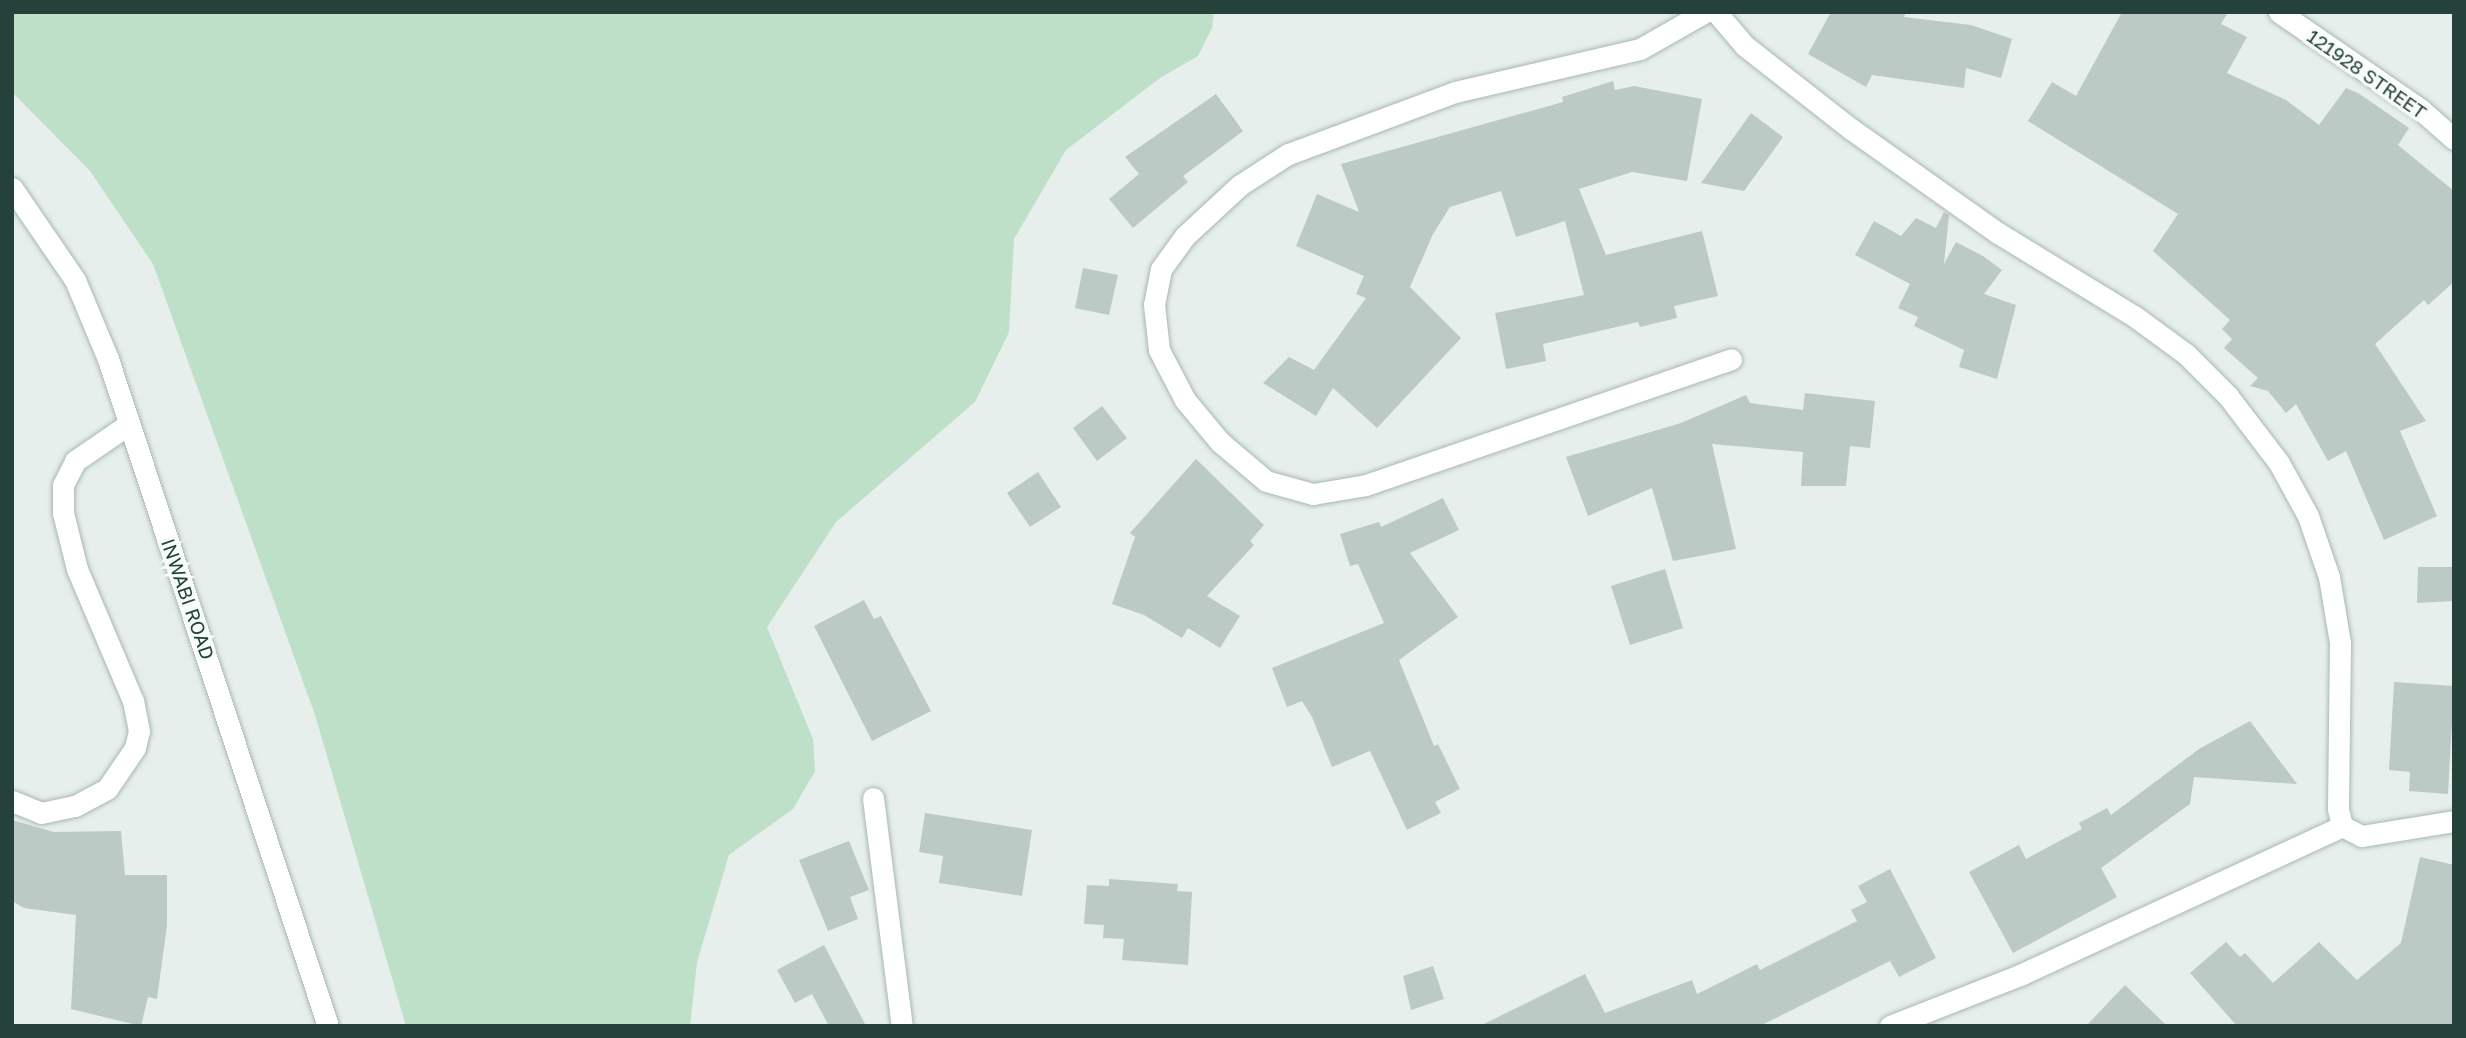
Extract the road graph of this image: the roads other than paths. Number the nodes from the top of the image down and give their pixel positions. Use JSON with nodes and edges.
{"nodes":[{"id":1,"x":1704,"y":12,"type":"edge"},
{"id":2,"x":1716,"y":12,"type":"edge"},
{"id":3,"x":2279,"y":12,"type":"edge"},
{"id":4,"x":2454,"y":139,"type":"edge"},
{"id":5,"x":12,"y":188,"type":"edge"},
{"id":6,"x":1731,"y":359,"type":"dead end"},
{"id":7,"x":129,"y":424,"type":"junction"},
{"id":8,"x":873,"y":798,"type":"dead end"},
{"id":9,"x":12,"y":801,"type":"edge"},
{"id":10,"x":2454,"y":821,"type":"edge"},
{"id":11,"x":2342,"y":826,"type":"junction"},
{"id":12,"x":328,"y":1026,"type":"edge"},
{"id":13,"x":902,"y":1026,"type":"edge"},
{"id":14,"x":1890,"y":1026,"type":"edge"}],
"edges":[{"from":1,"to":6,"type":"street"},
{"from":2,"to":11,"type":"street"},
{"from":3,"to":4,"type":"street","name":"121928 STREET"},
{"from":5,"to":7,"type":"street","name":"INWABI ROAD"},
{"from":7,"to":9,"type":"street"},
{"from":7,"to":12,"type":"street","name":"INWABI ROAD"},
{"from":8,"to":13,"type":"street"},
{"from":10,"to":11,"type":"street"},
{"from":11,"to":14,"type":"street"}]}
